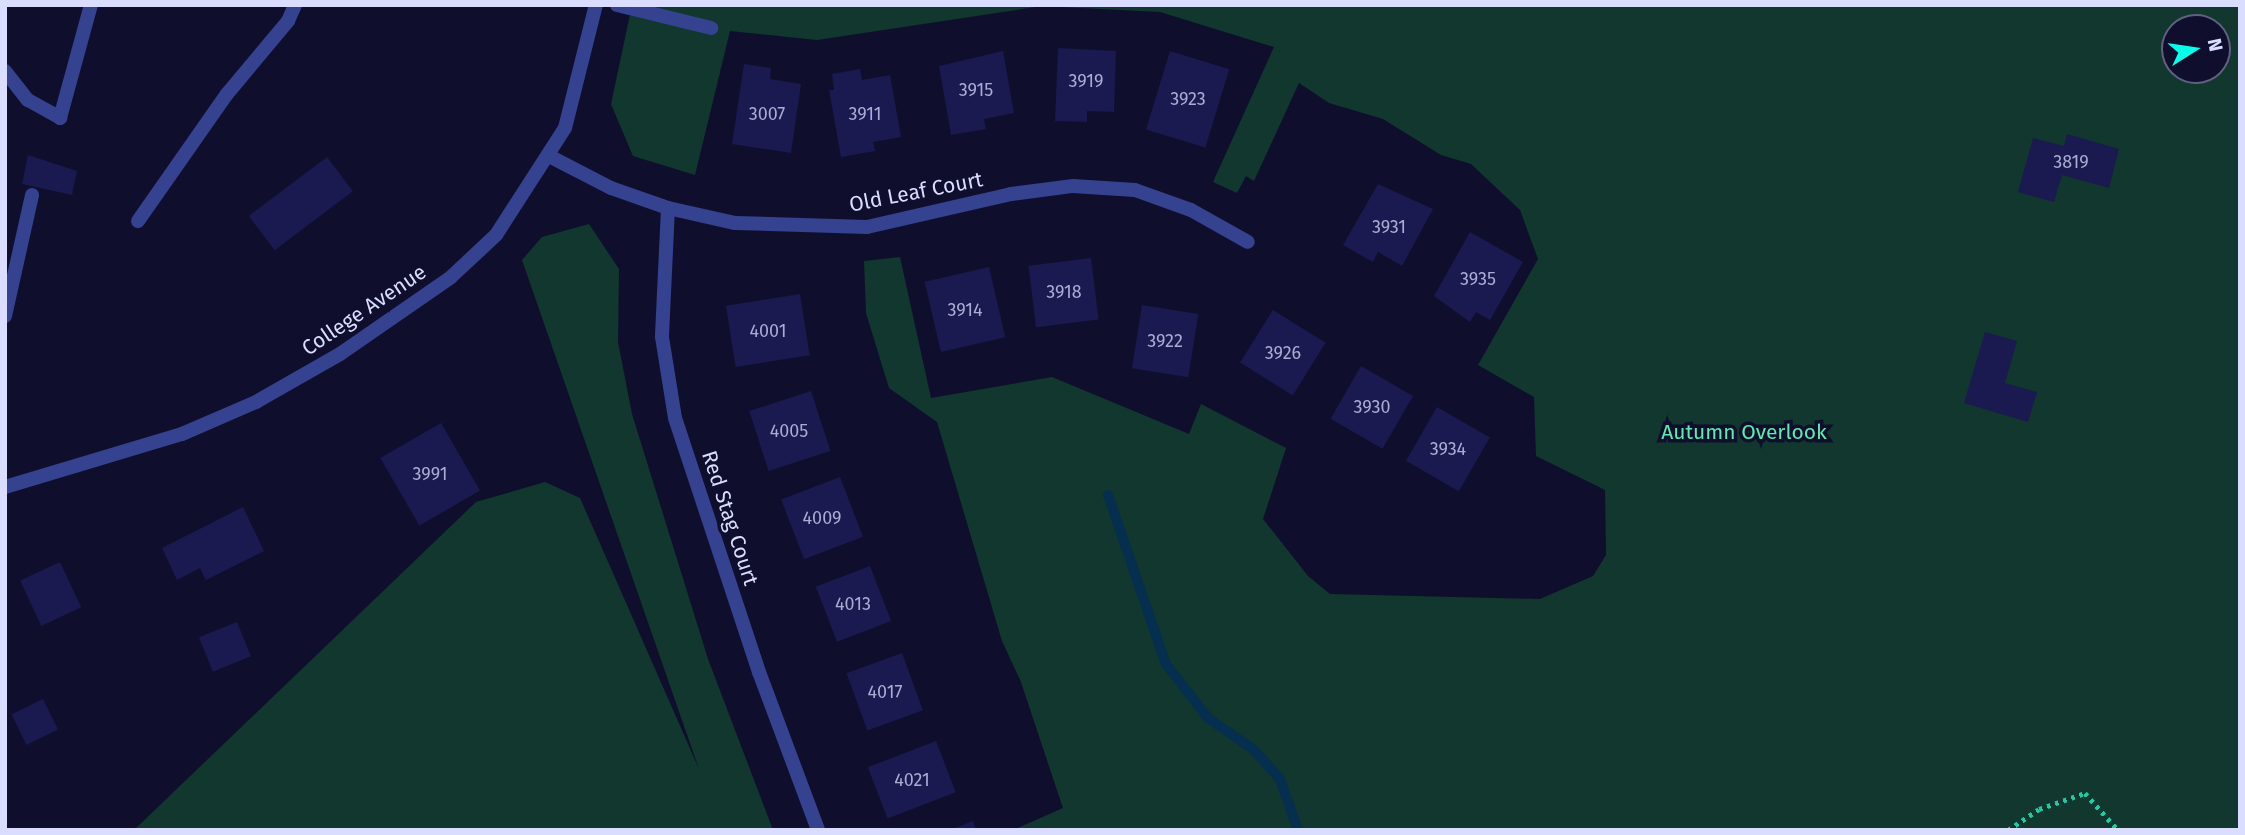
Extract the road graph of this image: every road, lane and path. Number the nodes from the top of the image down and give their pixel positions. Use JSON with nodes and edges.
{"nodes":[{"id":1,"x":91,"y":5,"type":"edge"},
{"id":2,"x":295,"y":5,"type":"edge"},
{"id":3,"x":596,"y":5,"type":"edge"},
{"id":4,"x":617,"y":5,"type":"edge"},
{"id":5,"x":711,"y":29,"type":"dead end"},
{"id":6,"x":5,"y":71,"type":"edge"},
{"id":7,"x":549,"y":156,"type":"junction"},
{"id":8,"x":32,"y":195,"type":"dead end"},
{"id":9,"x":668,"y":208,"type":"junction"},
{"id":10,"x":138,"y":221,"type":"dead end"},
{"id":11,"x":1248,"y":242,"type":"dead end"},
{"id":12,"x":5,"y":316,"type":"edge"},
{"id":13,"x":5,"y":487,"type":"edge"},
{"id":14,"x":818,"y":830,"type":"edge"},
{"id":15,"x":2008,"y":830,"type":"edge"},
{"id":16,"x":2118,"y":830,"type":"edge"}],
"edges":[{"from":1,"to":6,"type":"street"},
{"from":2,"to":10,"type":"street"},
{"from":3,"to":7,"type":"street","name":"College Avenue"},
{"from":4,"to":5,"type":"street"},
{"from":7,"to":9,"type":"street","name":"Old Leaf Court"},
{"from":7,"to":13,"type":"street","name":"College Avenue"},
{"from":8,"to":12,"type":"street"},
{"from":9,"to":11,"type":"street","name":"Old Leaf Court"},
{"from":9,"to":14,"type":"street","name":"Red Stag Court"},
{"from":15,"to":16,"type":"path"}]}
